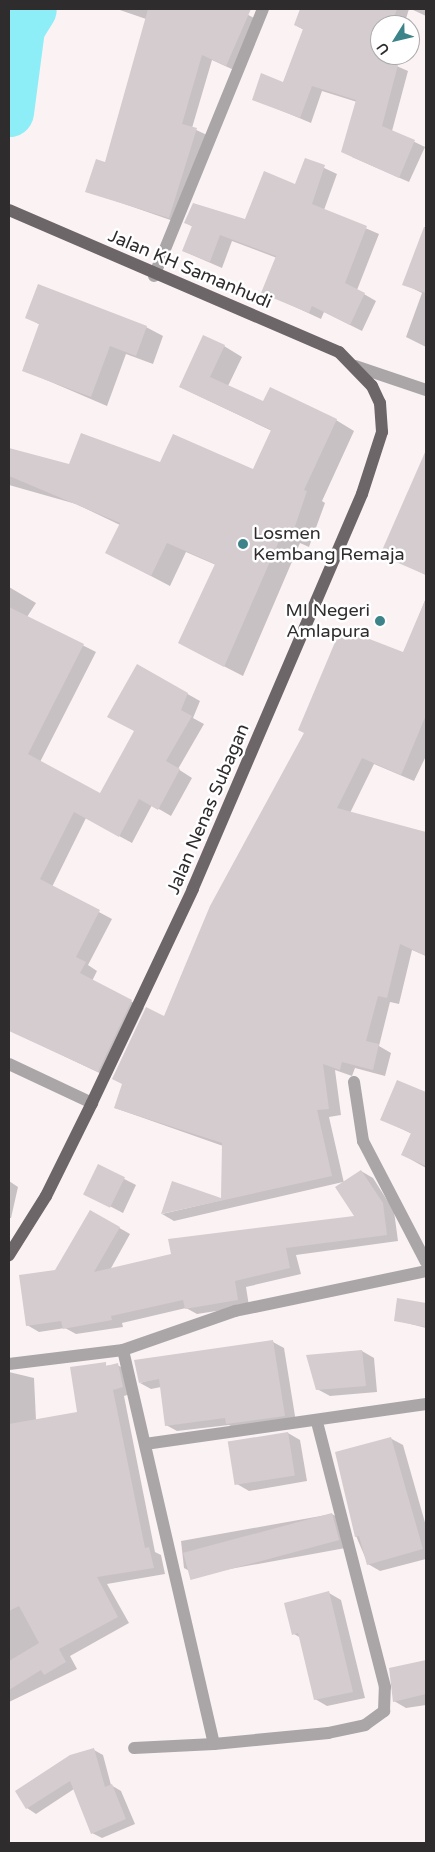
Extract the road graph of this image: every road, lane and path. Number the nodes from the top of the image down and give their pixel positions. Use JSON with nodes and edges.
{"nodes":[{"id":1,"x":261,"y":9,"type":"edge"},
{"id":2,"x":12,"y":212,"type":"edge"},
{"id":3,"x":154,"y":276,"type":"junction"},
{"id":4,"x":355,"y":366,"type":"junction"},
{"id":5,"x":426,"y":390,"type":"edge"},
{"id":6,"x":9,"y":1064,"type":"edge"},
{"id":7,"x":354,"y":1082,"type":"dead end"},
{"id":8,"x":92,"y":1103,"type":"junction"},
{"id":9,"x":9,"y":1255,"type":"edge"},
{"id":10,"x":426,"y":1262,"type":"edge"},
{"id":11,"x":426,"y":1271,"type":"edge"},
{"id":12,"x":123,"y":1350,"type":"junction"},
{"id":13,"x":9,"y":1364,"type":"edge"},
{"id":14,"x":426,"y":1404,"type":"edge"},
{"id":15,"x":317,"y":1422,"type":"junction"},
{"id":16,"x":145,"y":1444,"type":"junction"},
{"id":17,"x":214,"y":1744,"type":"junction"},
{"id":18,"x":134,"y":1748,"type":"dead end"}],
"edges":[{"from":1,"to":3,"type":"street"},
{"from":2,"to":3,"type":"main road","name":"Jalan KH Samanhudi"},
{"from":3,"to":4,"type":"main road","name":"Jalan KH Samanhudi"},
{"from":4,"to":5,"type":"street"},
{"from":4,"to":8,"type":"main road","name":"Jalan Nenas Subagan"},
{"from":6,"to":8,"type":"street"},
{"from":7,"to":10,"type":"street"},
{"from":8,"to":9,"type":"main road","name":"Jalan Nenas Subagan"},
{"from":11,"to":12,"type":"street"},
{"from":12,"to":13,"type":"street"},
{"from":12,"to":16,"type":"street"},
{"from":14,"to":15,"type":"street"},
{"from":15,"to":16,"type":"street"},
{"from":15,"to":17,"type":"street"},
{"from":16,"to":17,"type":"street"},
{"from":17,"to":18,"type":"street"}]}
